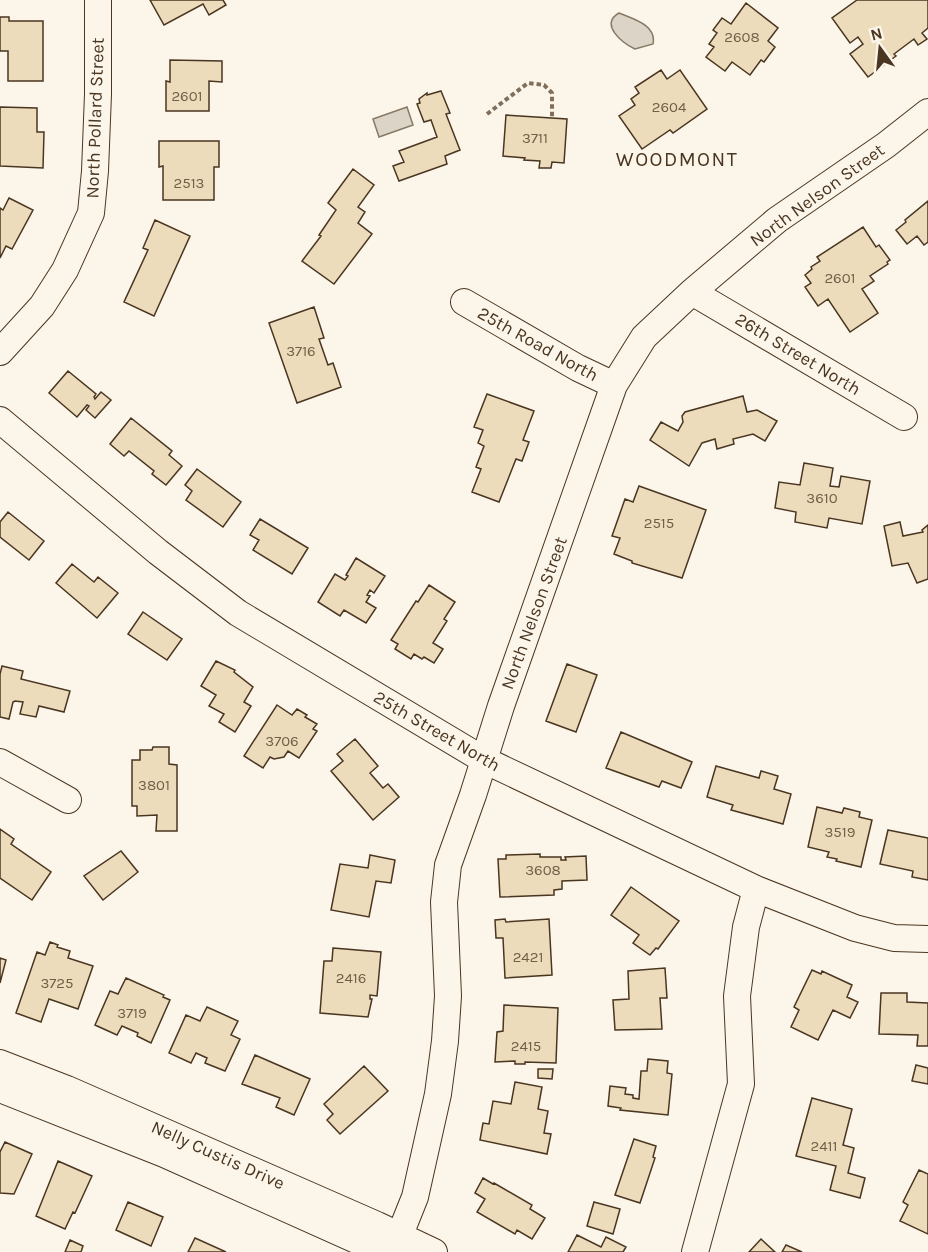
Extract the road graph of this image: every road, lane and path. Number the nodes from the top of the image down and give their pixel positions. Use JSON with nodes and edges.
{"nodes":[{"id":1,"x":98,"y":0,"type":"edge"},
{"id":2,"x":928,"y":112,"type":"edge"},
{"id":3,"x":488,"y":114,"type":"dead end"},
{"id":4,"x":552,"y":118,"type":"dead end"},
{"id":5,"x":692,"y":292,"type":"junction"},
{"id":6,"x":464,"y":302,"type":"dead end"},
{"id":7,"x":0,"y":352,"type":"edge"},
{"id":8,"x":614,"y":385,"type":"junction"},
{"id":9,"x":904,"y":417,"type":"dead end"},
{"id":10,"x":0,"y":420,"type":"edge"},
{"id":11,"x":484,"y":760,"type":"junction"},
{"id":12,"x":0,"y":762,"type":"edge"},
{"id":13,"x":68,"y":800,"type":"dead end"},
{"id":14,"x":756,"y":889,"type":"junction"},
{"id":15,"x":928,"y":939,"type":"edge"},
{"id":16,"x":0,"y":1063,"type":"edge"},
{"id":17,"x":0,"y":1089,"type":"edge"},
{"id":18,"x":381,"y":1243,"type":"edge"},
{"id":19,"x":434,"y":1252,"type":"edge"},
{"id":20,"x":695,"y":1252,"type":"edge"}],
"edges":[{"from":1,"to":7,"type":"street","name":"North Pollard Street"},
{"from":2,"to":5,"type":"street","name":"North Nelson Street"},
{"from":3,"to":4,"type":"path"},
{"from":5,"to":8,"type":"street","name":"North Nelson Street"},
{"from":5,"to":9,"type":"street","name":"26th Street North"},
{"from":6,"to":8,"type":"street","name":"25th Road North"},
{"from":8,"to":11,"type":"street","name":"North Nelson Street"},
{"from":10,"to":11,"type":"street","name":"25th Street North"},
{"from":11,"to":14,"type":"street","name":"25th Street North"},
{"from":11,"to":18,"type":"street","name":"North Nelson Street"},
{"from":12,"to":13,"type":"street"},
{"from":14,"to":15,"type":"street","name":"25th Street North"},
{"from":14,"to":20,"type":"street"},
{"from":16,"to":18,"type":"street","name":"Nelly Custis Drive"},
{"from":17,"to":18,"type":"street","name":"Nelly Custis Drive"},
{"from":18,"to":19,"type":"street","name":"Nelly Custis Drive"}]}
